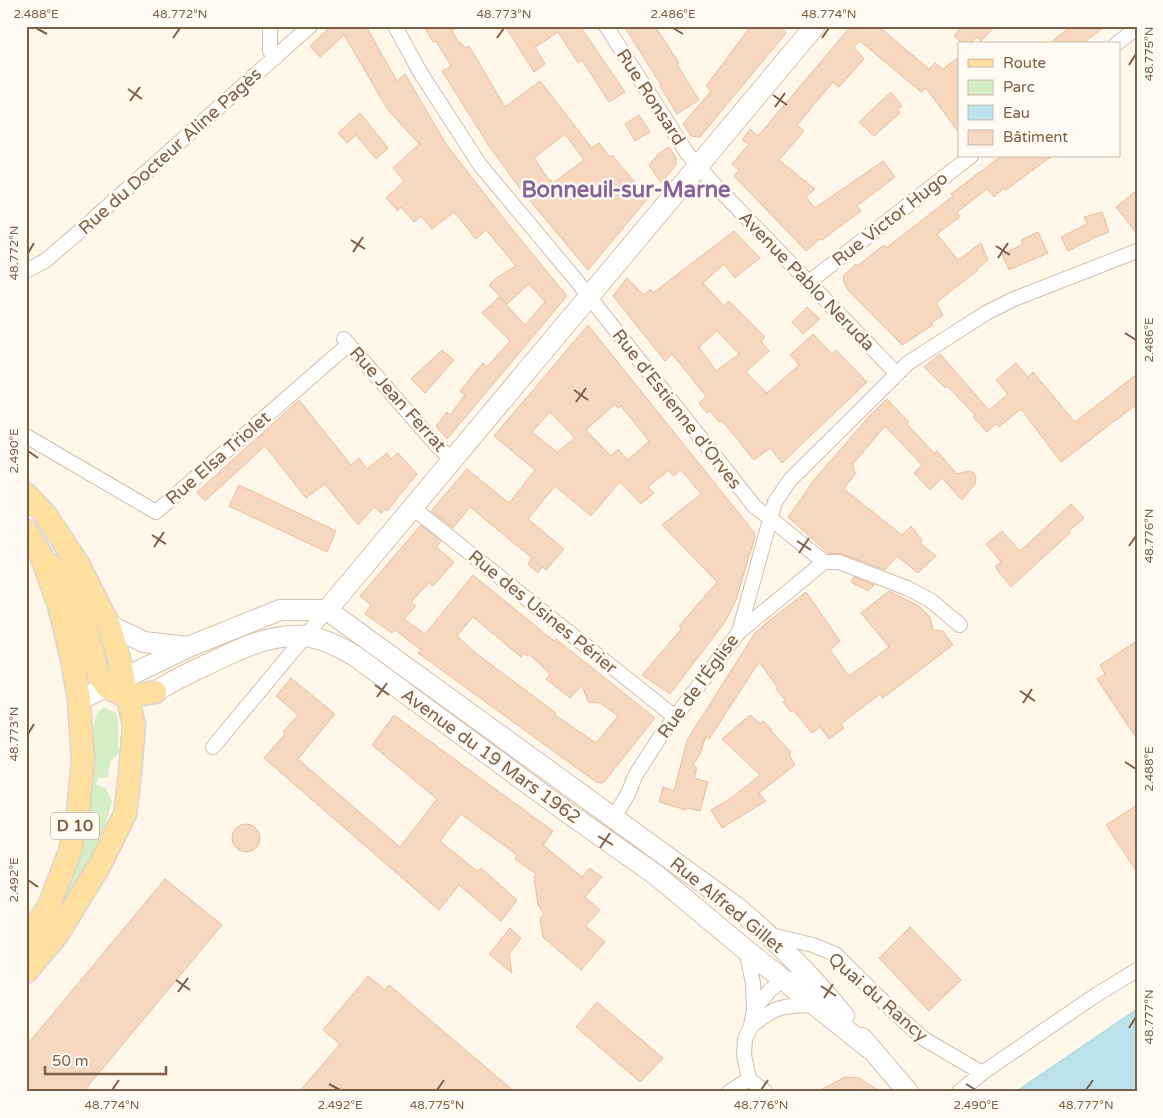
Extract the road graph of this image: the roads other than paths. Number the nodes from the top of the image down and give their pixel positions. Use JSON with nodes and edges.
{"nodes":[{"id":1,"x":270,"y":26,"type":"edge"},
{"id":2,"x":310,"y":26,"type":"edge"},
{"id":3,"x":395,"y":26,"type":"edge"},
{"id":4,"x":606,"y":26,"type":"edge"},
{"id":5,"x":815,"y":26,"type":"edge"},
{"id":6,"x":1137,"y":28,"type":"edge"},
{"id":7,"x":1119,"y":42,"type":"edge"},
{"id":8,"x":275,"y":58,"type":"junction"},
{"id":9,"x":968,"y":158,"type":"edge"},
{"id":10,"x":698,"y":166,"type":"junction"},
{"id":11,"x":1137,"y":251,"type":"edge"},
{"id":12,"x":26,"y":271,"type":"edge"},
{"id":13,"x":809,"y":282,"type":"junction"},
{"id":14,"x":588,"y":296,"type":"junction"},
{"id":15,"x":347,"y":342,"type":"joint"},
{"id":16,"x":896,"y":374,"type":"junction"},
{"id":17,"x":26,"y":436,"type":"edge"},
{"id":18,"x":452,"y":459,"type":"junction"},
{"id":19,"x":26,"y":494,"type":"edge"},
{"id":20,"x":412,"y":507,"type":"junction"},
{"id":21,"x":770,"y":518,"type":"junction"},
{"id":22,"x":26,"y":531,"type":"edge"},
{"id":23,"x":41,"y":555,"type":"junction"},
{"id":24,"x":824,"y":562,"type":"junction"},
{"id":25,"x":327,"y":610,"type":"junction"},
{"id":26,"x":109,"y":625,"type":"junction"},
{"id":27,"x":960,"y":625,"type":"dead end"},
{"id":28,"x":739,"y":632,"type":"junction"},
{"id":29,"x":306,"y":636,"type":"junction"},
{"id":30,"x":188,"y":647,"type":"junction"},
{"id":31,"x":119,"y":687,"type":"junction"},
{"id":32,"x":155,"y":692,"type":"junction"},
{"id":33,"x":78,"y":700,"type":"junction"},
{"id":34,"x":675,"y":717,"type":"junction"},
{"id":35,"x":134,"y":725,"type":"junction"},
{"id":36,"x":214,"y":748,"type":"dead end"},
{"id":37,"x":614,"y":817,"type":"junction"},
{"id":38,"x":598,"y":835,"type":"joint"},
{"id":39,"x":769,"y":934,"type":"junction"},
{"id":40,"x":26,"y":942,"type":"edge"},
{"id":41,"x":746,"y":950,"type":"junction"},
{"id":42,"x":1137,"y":970,"type":"edge"},
{"id":43,"x":26,"y":972,"type":"edge"},
{"id":44,"x":784,"y":979,"type":"junction"},
{"id":45,"x":818,"y":984,"type":"junction"},
{"id":46,"x":817,"y":1005,"type":"junction"},
{"id":47,"x":754,"y":1009,"type":"junction"},
{"id":48,"x":751,"y":1026,"type":"junction"},
{"id":49,"x":870,"y":1049,"type":"junction"},
{"id":50,"x":982,"y":1073,"type":"junction"},
{"id":51,"x":749,"y":1079,"type":"junction"},
{"id":52,"x":907,"y":1090,"type":"edge"},
{"id":53,"x":729,"y":1092,"type":"edge"},
{"id":54,"x":766,"y":1092,"type":"edge"},
{"id":55,"x":959,"y":1092,"type":"edge"}],
"edges":[{"from":1,"to":8,"type":"street"},
{"from":2,"to":8,"type":"street","name":"Rue du Docteur Aline Pagès"},
{"from":3,"to":14,"type":"street","name":"Rue d'Estienne d'Orves"},
{"from":4,"to":10,"type":"street","name":"Rue Ronsard"},
{"from":5,"to":10,"type":"main road"},
{"from":6,"to":7,"type":"street"},
{"from":8,"to":12,"type":"street","name":"Rue du Docteur Aline Pagès"},
{"from":9,"to":13,"type":"street","name":"Rue Victor Hugo"},
{"from":10,"to":13,"type":"street","name":"Avenue Pablo Neruda"},
{"from":10,"to":14,"type":"main road"},
{"from":11,"to":16,"type":"street","name":"Rue de l'Église"},
{"from":13,"to":16,"type":"street","name":"Avenue Pablo Neruda"},
{"from":14,"to":18,"type":"main road"},
{"from":14,"to":21,"type":"street","name":"Rue d'Estienne d'Orves"},
{"from":15,"to":17,"type":"street","name":"Rue Elsa Triolet"},
{"from":15,"to":18,"type":"street","name":"Rue Jean Ferrat"},
{"from":16,"to":21,"type":"street","name":"Rue de l'Église"},
{"from":18,"to":20,"type":"main road"},
{"from":19,"to":26,"type":"main road","number":"D 10"},
{"from":20,"to":25,"type":"main road"},
{"from":20,"to":34,"type":"street","name":"Rue des Usines Périer"},
{"from":21,"to":24,"type":"street","name":"Rue d'Estienne d'Orves"},
{"from":21,"to":28,"type":"street","name":"Rue de l'Église"},
{"from":22,"to":23,"type":"main road","number":"D 10"},
{"from":23,"to":31,"type":"main road"},
{"from":23,"to":33,"type":"main road","number":"D 10"},
{"from":24,"to":27,"type":"street"},
{"from":24,"to":28,"type":"street"},
{"from":25,"to":29,"type":"street"},
{"from":25,"to":30,"type":"main road"},
{"from":25,"to":37,"type":"main road","name":"Avenue du 19 Mars 1962"},
{"from":26,"to":30,"type":"main road"},
{"from":26,"to":31,"type":"main road","number":"D 10"},
{"from":28,"to":34,"type":"street","name":"Rue de l'Église"},
{"from":29,"to":32,"type":"main road"},
{"from":29,"to":36,"type":"street"},
{"from":29,"to":38,"type":"main road","name":"Avenue du 19 Mars 1962"},
{"from":30,"to":31,"type":"main road"},
{"from":31,"to":32,"type":"main road"},
{"from":31,"to":33,"type":"main road"},
{"from":31,"to":35,"type":"main road","number":"D 10"},
{"from":32,"to":35,"type":"main road"},
{"from":33,"to":40,"type":"main road","number":"D 10"},
{"from":34,"to":37,"type":"street","name":"Rue de l'Église"},
{"from":35,"to":43,"type":"main road","number":"D 10"},
{"from":37,"to":39,"type":"main road","name":"Rue Alfred Gillet"},
{"from":38,"to":41,"type":"main road","name":"Rue Alfred Gillet"},
{"from":39,"to":45,"type":"main road","name":"Rue Alfred Gillet"},
{"from":39,"to":50,"type":"street","name":"Quai du Rancy"},
{"from":41,"to":44,"type":"main road","name":"Rue Alfred Gillet"},
{"from":41,"to":47,"type":"street"},
{"from":42,"to":50,"type":"street"},
{"from":44,"to":45,"type":"street"},
{"from":44,"to":46,"type":"main road","name":"Rue Alfred Gillet"},
{"from":44,"to":47,"type":"street"},
{"from":45,"to":49,"type":"main road","name":"Rue Alfred Gillet"},
{"from":46,"to":48,"type":"street"},
{"from":46,"to":49,"type":"main road","name":"Rue Alfred Gillet"},
{"from":47,"to":48,"type":"street"},
{"from":48,"to":51,"type":"street"},
{"from":49,"to":52,"type":"main road","name":"Rue Alfred Gillet"},
{"from":50,"to":55,"type":"street"},
{"from":51,"to":53,"type":"street"},
{"from":51,"to":54,"type":"street"}]}
